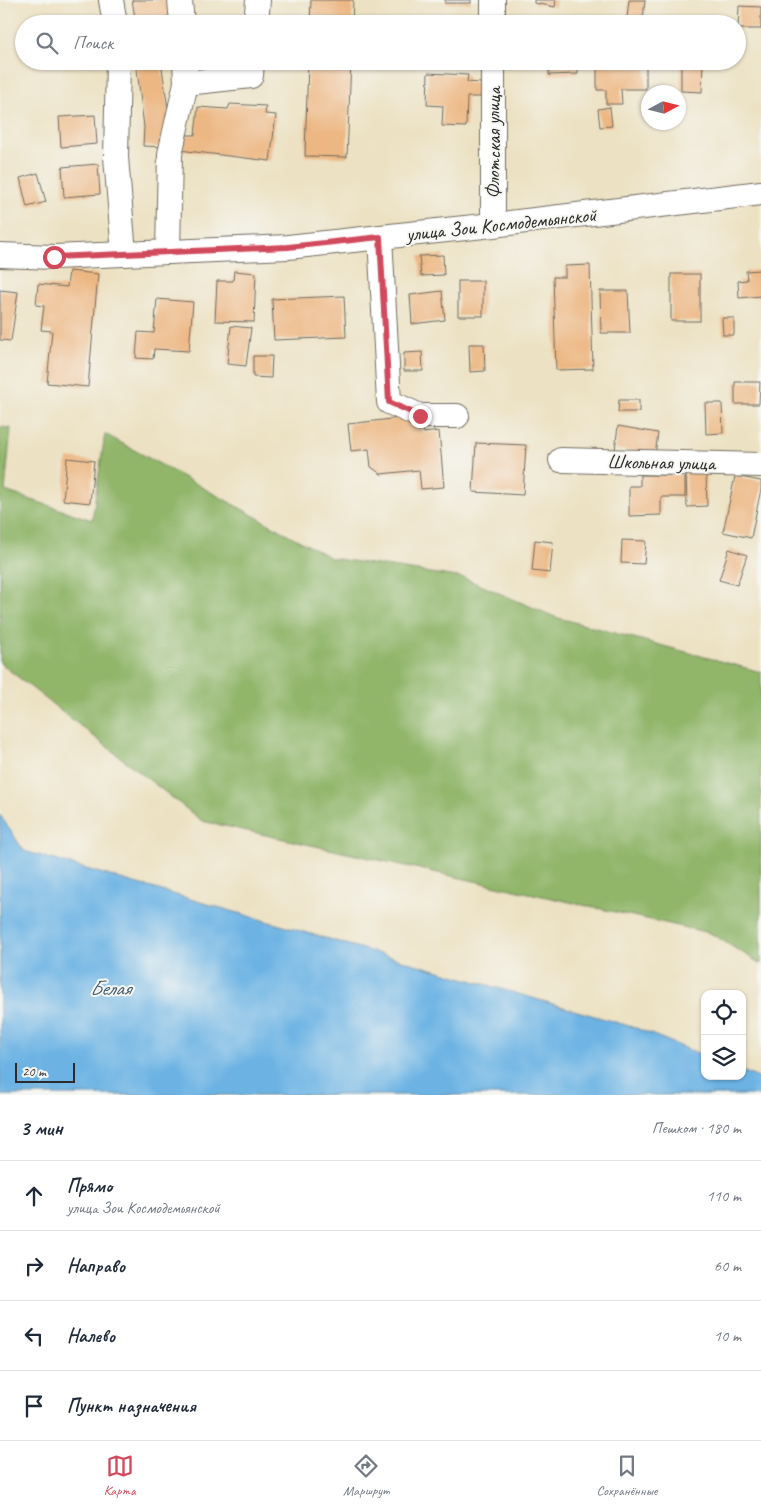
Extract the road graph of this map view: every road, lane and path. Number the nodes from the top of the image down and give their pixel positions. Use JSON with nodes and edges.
{"nodes":[{"id":1,"x":111,"y":0,"type":"edge"},
{"id":2,"x":180,"y":0,"type":"edge"},
{"id":3,"x":258,"y":0,"type":"edge"},
{"id":4,"x":493,"y":0,"type":"edge"},
{"id":5,"x":114,"y":15,"type":"edge"},
{"id":6,"x":181,"y":15,"type":"edge"},
{"id":7,"x":257,"y":15,"type":"edge"},
{"id":8,"x":493,"y":15,"type":"edge"},
{"id":9,"x":118,"y":70,"type":"edge"},
{"id":10,"x":251,"y":70,"type":"edge"},
{"id":11,"x":493,"y":70,"type":"edge"},
{"id":12,"x":185,"y":72,"type":"edge"},
{"id":13,"x":761,"y":193,"type":"edge"},
{"id":14,"x":493,"y":225,"type":"junction"},
{"id":15,"x":380,"y":237,"type":"junction"},
{"id":16,"x":168,"y":252,"type":"junction"},
{"id":17,"x":124,"y":254,"type":"junction"},
{"id":18,"x":0,"y":255,"type":"edge"},
{"id":19,"x":457,"y":416,"type":"dead end"},
{"id":20,"x":561,"y":460,"type":"dead end"},
{"id":21,"x":761,"y":464,"type":"edge"}],
"edges":[{"from":1,"to":5,"type":"street"},
{"from":2,"to":6,"type":"street"},
{"from":3,"to":7,"type":"street"},
{"from":4,"to":8,"type":"street"},
{"from":9,"to":17,"type":"street"},
{"from":10,"to":12,"type":"street"},
{"from":11,"to":14,"type":"street","name":"Флотская улица"},
{"from":12,"to":16,"type":"street"},
{"from":13,"to":14,"type":"street","name":"улица Зои Космодемьянской"},
{"from":14,"to":15,"type":"street","name":"улица Зои Космодемьянской"},
{"from":15,"to":16,"type":"street","name":"улица Зои Космодемьянской"},
{"from":15,"to":19,"type":"street"},
{"from":16,"to":17,"type":"street","name":"улица Зои Космодемьянской"},
{"from":17,"to":18,"type":"street","name":"улица Зои Космодемьянской"},
{"from":20,"to":21,"type":"street","name":"Школьная улица"}]}
